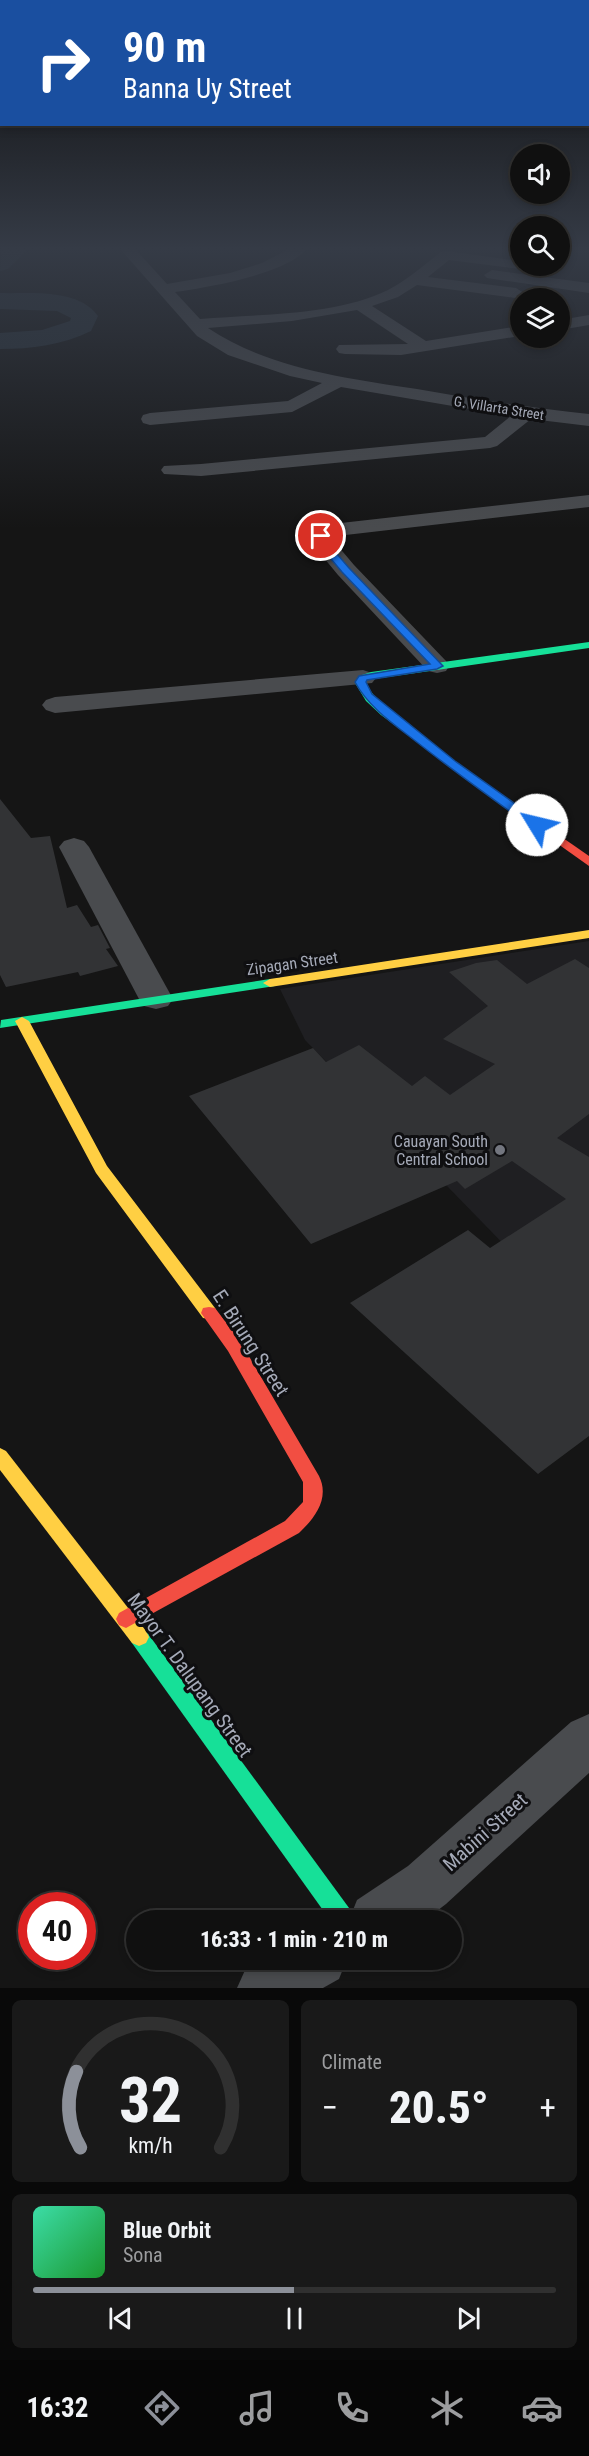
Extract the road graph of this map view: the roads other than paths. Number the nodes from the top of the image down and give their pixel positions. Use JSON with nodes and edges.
{"nodes":[{"id":1,"x":220,"y":343,"type":"edge"},
{"id":2,"x":418,"y":343,"type":"edge"},
{"id":3,"x":449,"y":343,"type":"edge"},
{"id":4,"x":334,"y":345,"type":"joint"},
{"id":5,"x":424,"y":347,"type":"junction"},
{"id":6,"x":296,"y":372,"type":"junction"},
{"id":7,"x":340,"y":381,"type":"junction"},
{"id":8,"x":585,"y":412,"type":"edge"},
{"id":9,"x":527,"y":413,"type":"junction"},
{"id":10,"x":150,"y":419,"type":"dead end"},
{"id":11,"x":171,"y":470,"type":"dead end"},
{"id":12,"x":589,"y":501,"type":"edge"},
{"id":13,"x":589,"y":645,"type":"edge"},
{"id":14,"x":437,"y":666,"type":"junction"},
{"id":15,"x":363,"y":678,"type":"junction"},
{"id":16,"x":56,"y":705,"type":"dead end"},
{"id":17,"x":74,"y":847,"type":"dead end"},
{"id":18,"x":589,"y":862,"type":"edge"},
{"id":19,"x":589,"y":934,"type":"edge"},
{"id":20,"x":156,"y":999,"type":"junction"},
{"id":21,"x":22,"y":1021,"type":"junction"},
{"id":22,"x":0,"y":1024,"type":"edge"},
{"id":23,"x":0,"y":1455,"type":"edge"},
{"id":24,"x":126,"y":1619,"type":"junction"},
{"id":25,"x":589,"y":1739,"type":"edge"},
{"id":26,"x":337,"y":1910,"type":"edge"},
{"id":27,"x":391,"y":1910,"type":"edge"}],
"edges":[{"from":1,"to":6,"type":"street","name":"G. Villarta Street"},
{"from":2,"to":5,"type":"street"},
{"from":3,"to":5,"type":"street"},
{"from":4,"to":5,"type":"street"},
{"from":4,"to":6,"type":"street"},
{"from":6,"to":7,"type":"street","name":"G. Villarta Street"},
{"from":7,"to":9,"type":"street","name":"G. Villarta Street"},
{"from":7,"to":10,"type":"street"},
{"from":8,"to":9,"type":"street","name":"G. Villarta Street"},
{"from":9,"to":11,"type":"street"},
{"from":12,"to":14,"type":"street"},
{"from":13,"to":14,"type":"street"},
{"from":14,"to":15,"type":"street"},
{"from":15,"to":16,"type":"street"},
{"from":15,"to":18,"type":"street"},
{"from":17,"to":20,"type":"street"},
{"from":19,"to":20,"type":"street","name":"Zipagan Street"},
{"from":20,"to":21,"type":"street","name":"Zipagan Street"},
{"from":21,"to":22,"type":"street","name":"Zipagan Street"},
{"from":21,"to":24,"type":"street","name":"E. Birung Street"},
{"from":23,"to":24,"type":"street","name":"Mayor T. Dalupang Street"},
{"from":24,"to":26,"type":"street","name":"Mayor T. Dalupang Street"},
{"from":25,"to":27,"type":"street","name":"Mabini Street"}]}
